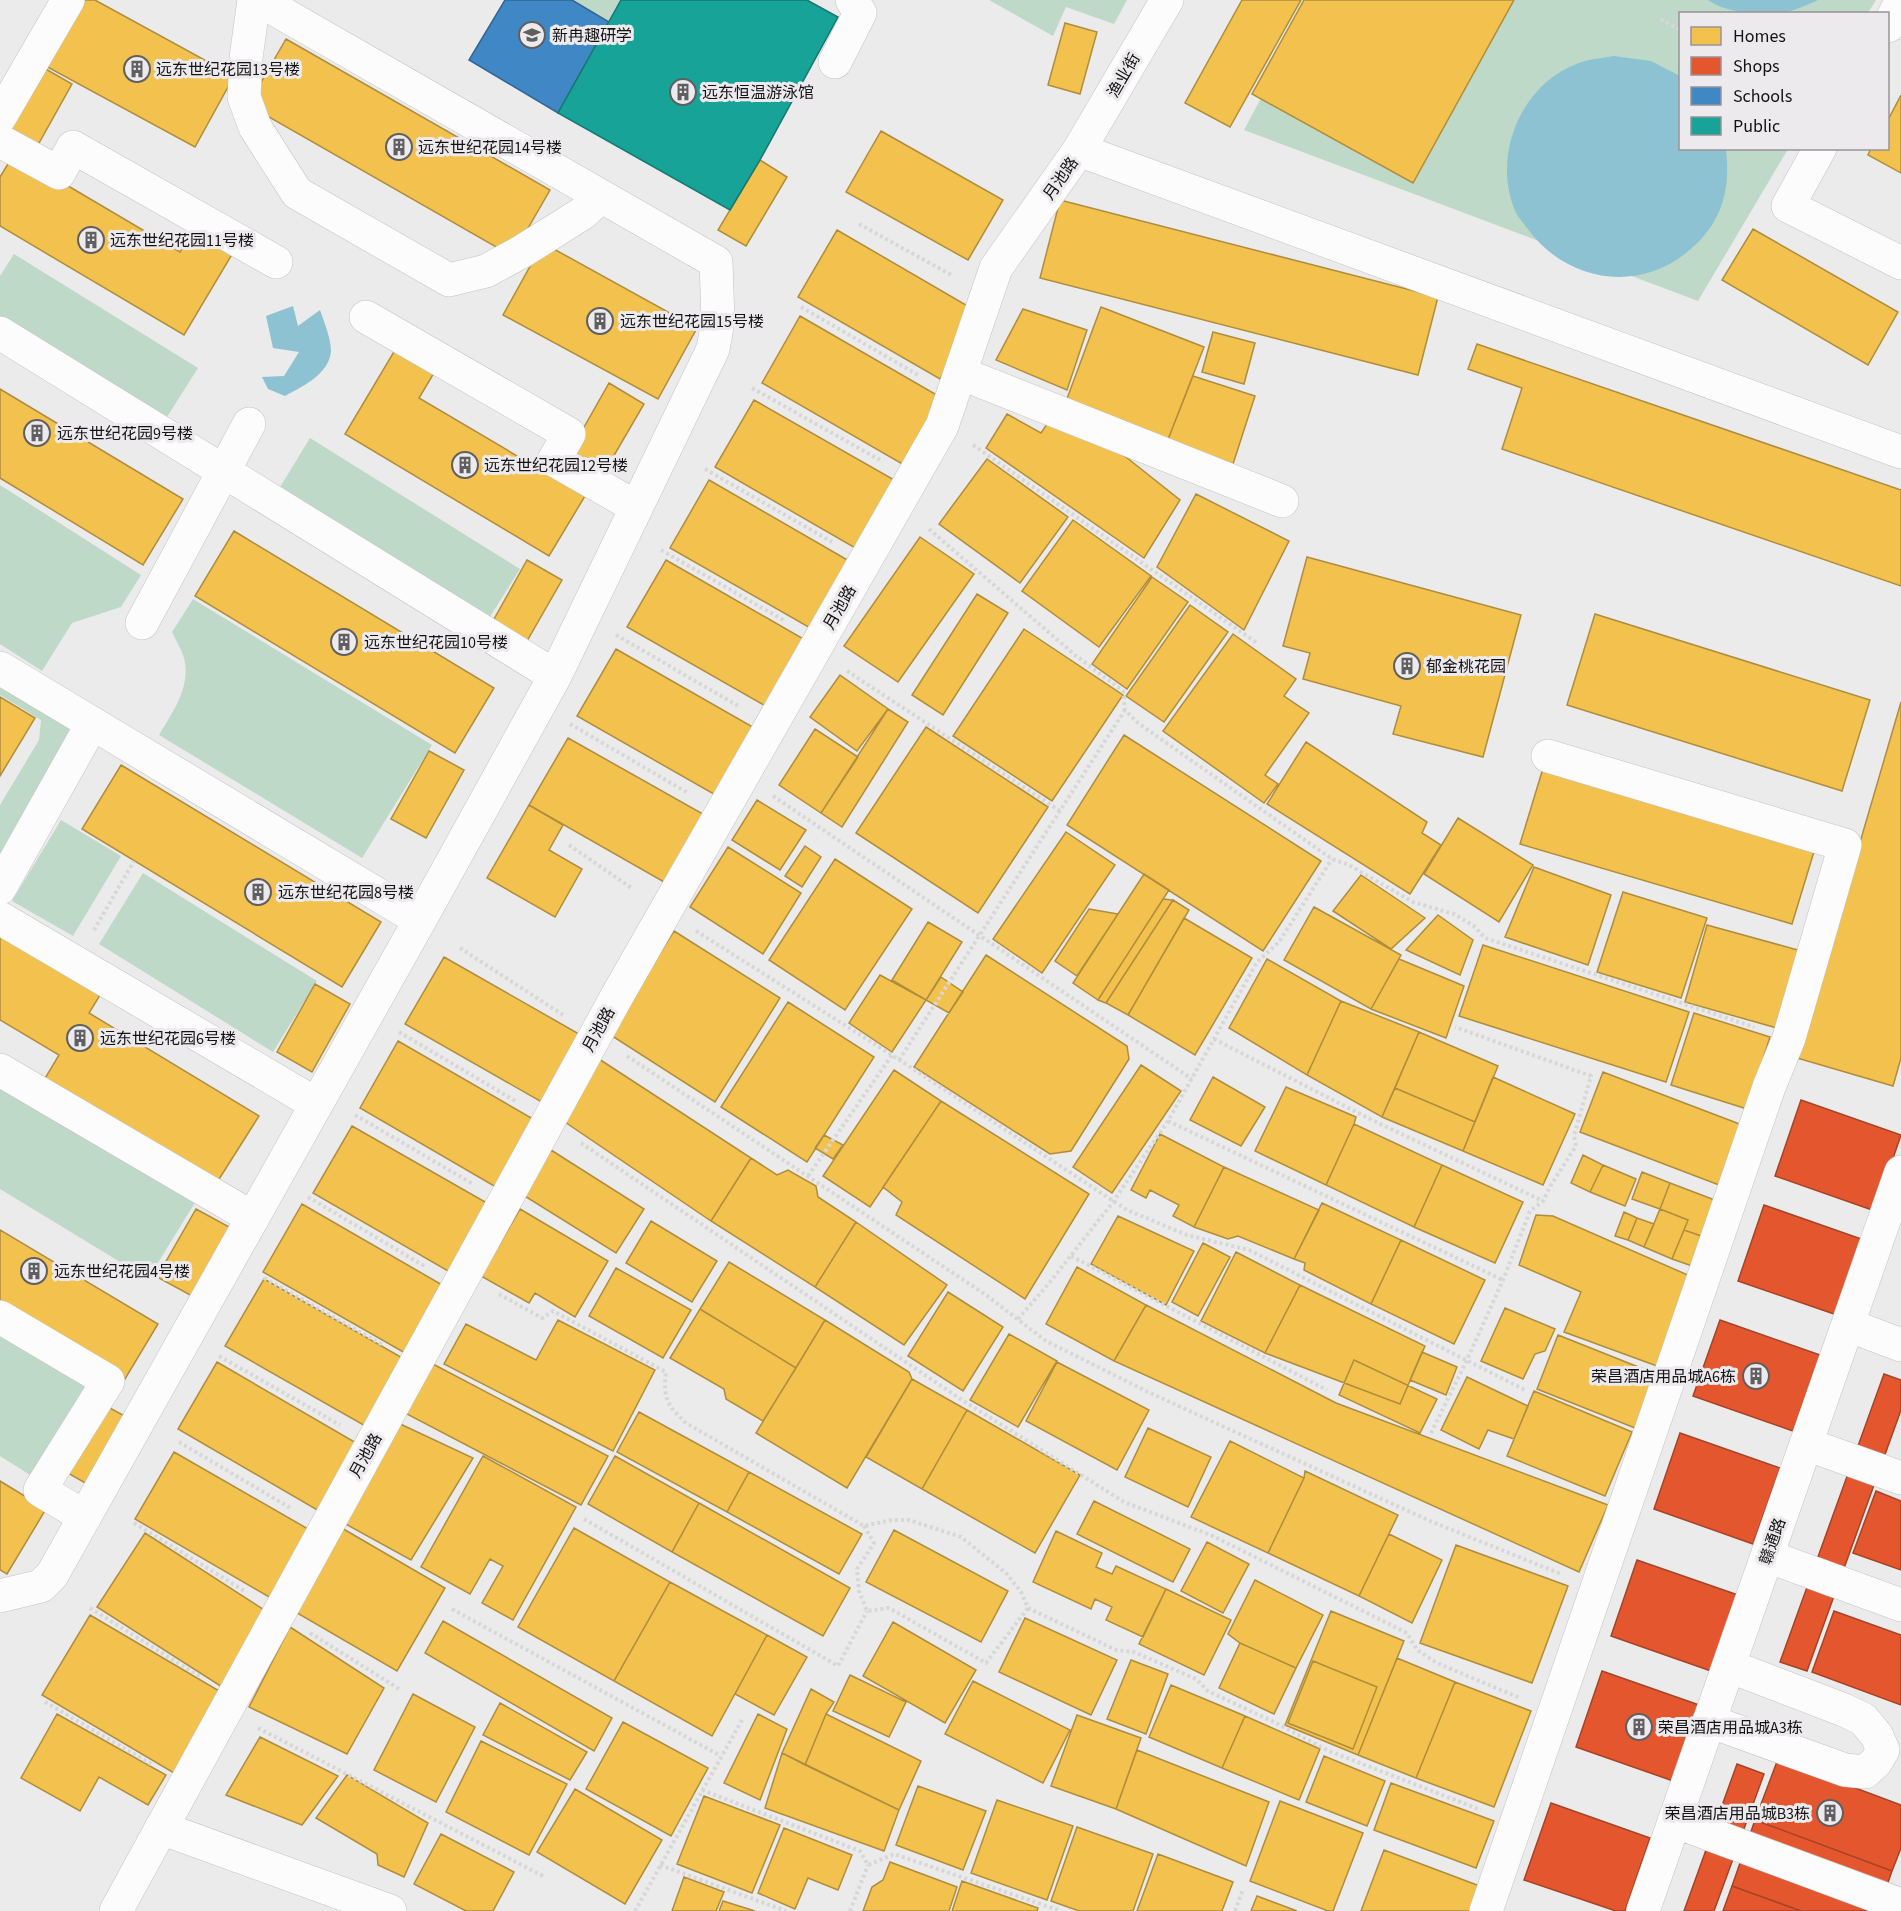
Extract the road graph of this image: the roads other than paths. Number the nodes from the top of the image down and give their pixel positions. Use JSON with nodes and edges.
{"nodes":[{"id":1,"x":69,"y":0,"type":"edge"},
{"id":2,"x":256,"y":0,"type":"edge"},
{"id":3,"x":852,"y":0,"type":"edge"},
{"id":4,"x":1167,"y":0,"type":"edge"},
{"id":5,"x":835,"y":62,"type":"dead end"},
{"id":6,"x":0,"y":117,"type":"edge"},
{"id":7,"x":0,"y":141,"type":"edge"},
{"id":8,"x":1079,"y":150,"type":"junction"},
{"id":9,"x":1819,"y":150,"type":"edge"},
{"id":10,"x":601,"y":196,"type":"junction"},
{"id":11,"x":276,"y":261,"type":"dead end"},
{"id":12,"x":1901,"y":263,"type":"edge"},
{"id":13,"x":366,"y":317,"type":"dead end"},
{"id":14,"x":0,"y":333,"type":"edge"},
{"id":15,"x":956,"y":384,"type":"junction"},
{"id":16,"x":249,"y":424,"type":"dead end"},
{"id":17,"x":1901,"y":452,"type":"edge"},
{"id":18,"x":224,"y":471,"type":"junction"},
{"id":19,"x":1282,"y":501,"type":"dead end"},
{"id":20,"x":636,"y":507,"type":"junction"},
{"id":21,"x":142,"y":623,"type":"dead end"},
{"id":22,"x":0,"y":668,"type":"edge"},
{"id":23,"x":555,"y":675,"type":"junction"},
{"id":24,"x":92,"y":724,"type":"junction"},
{"id":25,"x":1548,"y":756,"type":"dead end"},
{"id":26,"x":0,"y":888,"type":"edge"},
{"id":27,"x":0,"y":918,"type":"edge"},
{"id":28,"x":420,"y":920,"type":"junction"},
{"id":29,"x":0,"y":1070,"type":"edge"},
{"id":30,"x":316,"y":1104,"type":"junction"},
{"id":31,"x":1901,"y":1172,"type":"edge"},
{"id":32,"x":253,"y":1218,"type":"junction"},
{"id":33,"x":0,"y":1317,"type":"edge"},
{"id":34,"x":1848,"y":1325,"type":"junction"},
{"id":35,"x":1901,"y":1345,"type":"edge"},
{"id":36,"x":1806,"y":1444,"type":"junction"},
{"id":37,"x":1901,"y":1478,"type":"edge"},
{"id":38,"x":85,"y":1517,"type":"junction"},
{"id":39,"x":1767,"y":1556,"type":"junction"},
{"id":40,"x":0,"y":1596,"type":"edge"},
{"id":41,"x":1901,"y":1605,"type":"edge"},
{"id":42,"x":1729,"y":1666,"type":"junction"},
{"id":43,"x":1709,"y":1721,"type":"junction"},
{"id":44,"x":1892,"y":1753,"type":"edge"},
{"id":45,"x":1674,"y":1821,"type":"junction"},
{"id":46,"x":161,"y":1828,"type":"junction"},
{"id":47,"x":1901,"y":1905,"type":"edge"},
{"id":48,"x":116,"y":1911,"type":"edge"},
{"id":49,"x":390,"y":1911,"type":"edge"},
{"id":50,"x":1486,"y":1911,"type":"edge"},
{"id":51,"x":1643,"y":1911,"type":"edge"}],
"edges":[{"from":1,"to":6,"type":"street"},
{"from":2,"to":10,"type":"street"},
{"from":2,"to":10,"type":"street"},
{"from":3,"to":5,"type":"street"},
{"from":4,"to":8,"type":"street","name":"渔业街"},
{"from":7,"to":11,"type":"street"},
{"from":8,"to":15,"type":"street","name":"月池路"},
{"from":8,"to":17,"type":"street"},
{"from":9,"to":12,"type":"street"},
{"from":10,"to":20,"type":"street"},
{"from":13,"to":20,"type":"street"},
{"from":14,"to":18,"type":"street"},
{"from":15,"to":19,"type":"street"},
{"from":15,"to":46,"type":"street","name":"月池路"},
{"from":16,"to":18,"type":"street"},
{"from":18,"to":21,"type":"street"},
{"from":18,"to":23,"type":"street"},
{"from":20,"to":23,"type":"street"},
{"from":22,"to":24,"type":"street"},
{"from":23,"to":28,"type":"street"},
{"from":24,"to":26,"type":"street"},
{"from":24,"to":28,"type":"street"},
{"from":25,"to":50,"type":"street"},
{"from":27,"to":30,"type":"street"},
{"from":28,"to":30,"type":"street"},
{"from":29,"to":32,"type":"street"},
{"from":30,"to":32,"type":"street"},
{"from":31,"to":34,"type":"street","name":"赣通路"},
{"from":32,"to":38,"type":"street"},
{"from":33,"to":38,"type":"street"},
{"from":34,"to":35,"type":"street"},
{"from":34,"to":36,"type":"street","name":"赣通路"},
{"from":36,"to":37,"type":"street"},
{"from":36,"to":39,"type":"street","name":"赣通路"},
{"from":38,"to":40,"type":"street"},
{"from":39,"to":41,"type":"street"},
{"from":39,"to":42,"type":"street","name":"赣通路"},
{"from":42,"to":43,"type":"street","name":"赣通路"},
{"from":42,"to":44,"type":"street"},
{"from":43,"to":44,"type":"street"},
{"from":43,"to":45,"type":"street","name":"赣通路"},
{"from":45,"to":47,"type":"street"},
{"from":45,"to":51,"type":"street","name":"赣通路"},
{"from":46,"to":48,"type":"street","name":"月池路"},
{"from":46,"to":49,"type":"street"}]}
